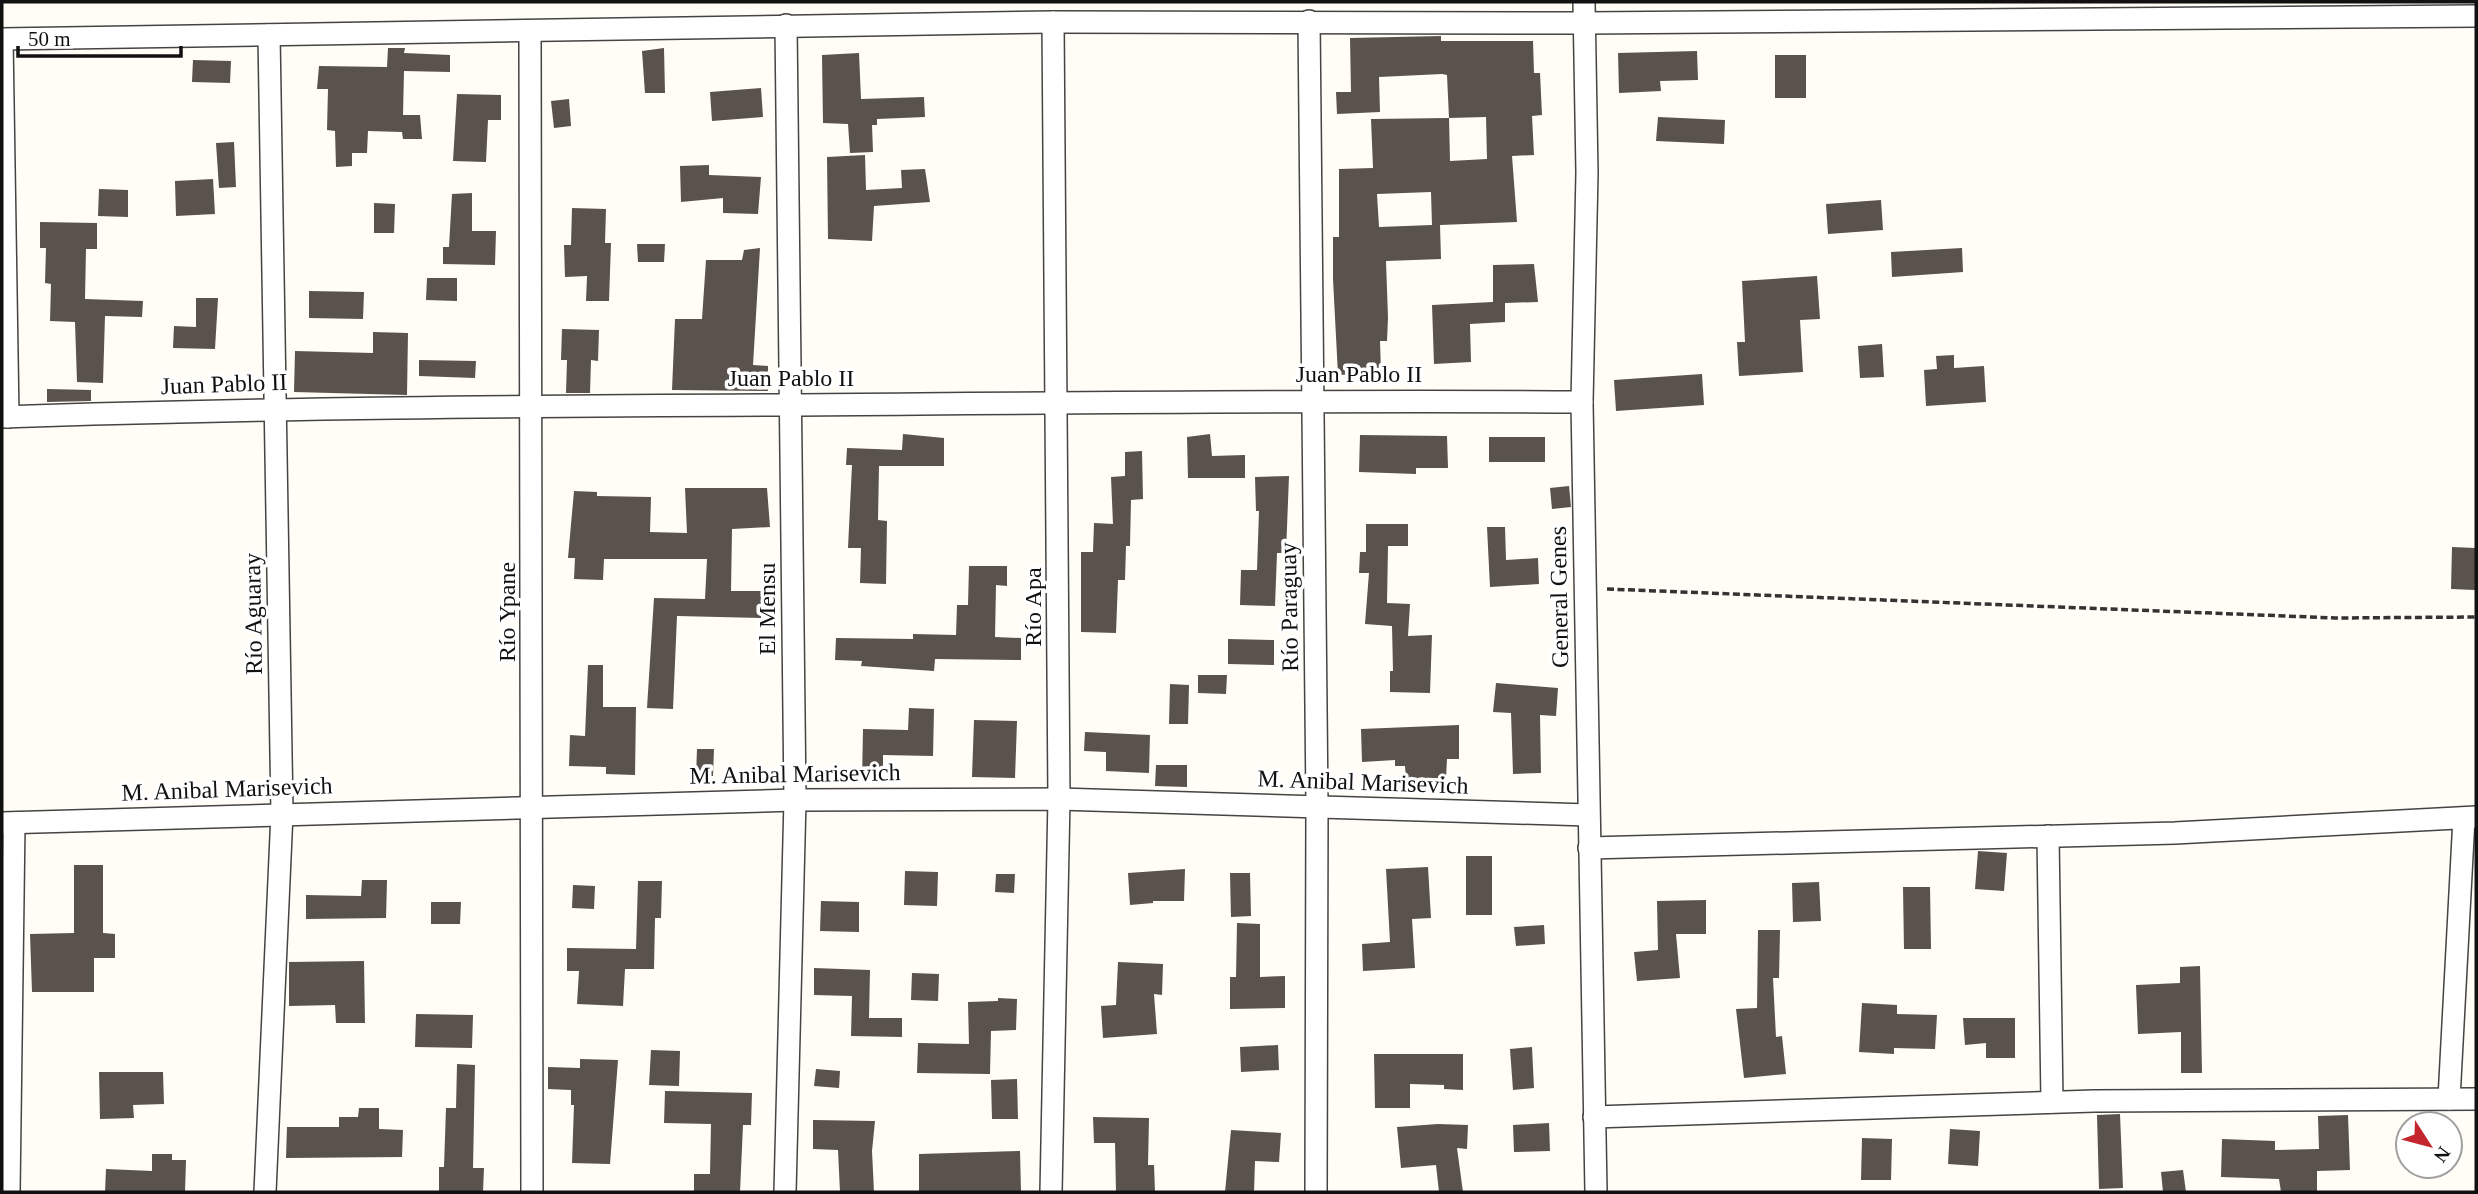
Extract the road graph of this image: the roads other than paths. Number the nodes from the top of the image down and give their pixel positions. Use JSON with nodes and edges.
{"nodes":[{"id":1,"x":1584,"y":12,"type":"edge"},
{"id":2,"x":2476,"y":16,"type":"edge"},
{"id":3,"x":1309,"y":21,"type":"junction"},
{"id":4,"x":1053,"y":22,"type":"junction"},
{"id":5,"x":786,"y":25,"type":"junction"},
{"id":6,"x":530,"y":31,"type":"junction"},
{"id":7,"x":269,"y":35,"type":"junction"},
{"id":8,"x":2,"y":39,"type":"edge"},
{"id":9,"x":1314,"y":400,"type":"junction"},
{"id":10,"x":1059,"y":402,"type":"junction"},
{"id":11,"x":1582,"y":402,"type":"junction"},
{"id":12,"x":792,"y":405,"type":"junction"},
{"id":13,"x":532,"y":406,"type":"junction"},
{"id":14,"x":277,"y":409,"type":"junction"},
{"id":15,"x":5,"y":417,"type":"edge"},
{"id":16,"x":1059,"y":799,"type":"junction"},
{"id":17,"x":795,"y":800,"type":"junction"},
{"id":18,"x":533,"y":805,"type":"junction"},
{"id":19,"x":1317,"y":806,"type":"junction"},
{"id":20,"x":282,"y":813,"type":"junction"},
{"id":21,"x":1588,"y":816,"type":"junction"},
{"id":22,"x":2470,"y":818,"type":"edge"},
{"id":23,"x":8,"y":823,"type":"edge"},
{"id":24,"x":2048,"y":836,"type":"junction"},
{"id":25,"x":1589,"y":848,"type":"junction"},
{"id":26,"x":2449,"y":1099,"type":"junction"},
{"id":27,"x":2476,"y":1099,"type":"edge"},
{"id":28,"x":2052,"y":1102,"type":"junction"},
{"id":29,"x":1594,"y":1117,"type":"junction"},
{"id":30,"x":9,"y":1192,"type":"edge"},
{"id":31,"x":265,"y":1192,"type":"edge"},
{"id":32,"x":532,"y":1192,"type":"edge"},
{"id":33,"x":785,"y":1192,"type":"edge"},
{"id":34,"x":1051,"y":1192,"type":"edge"},
{"id":35,"x":1316,"y":1192,"type":"edge"},
{"id":36,"x":1596,"y":1192,"type":"edge"}],
"edges":[{"from":1,"to":2,"type":"street"},
{"from":1,"to":3,"type":"street"},
{"from":1,"to":11,"type":"street","name":"General Genes"},
{"from":3,"to":4,"type":"street"},
{"from":3,"to":9,"type":"street","name":"Río Paraguay"},
{"from":4,"to":5,"type":"street"},
{"from":4,"to":10,"type":"street","name":"Río Apa"},
{"from":5,"to":6,"type":"street"},
{"from":5,"to":12,"type":"street","name":"El Mensu"},
{"from":6,"to":7,"type":"street"},
{"from":6,"to":13,"type":"street","name":"Río Ypane"},
{"from":7,"to":8,"type":"street"},
{"from":7,"to":14,"type":"street","name":"Río Aguaray"},
{"from":8,"to":15,"type":"street"},
{"from":9,"to":10,"type":"street","name":"Juan Pablo II"},
{"from":9,"to":11,"type":"street","name":"Juan Pablo II"},
{"from":9,"to":19,"type":"street","name":"Río Paraguay"},
{"from":10,"to":12,"type":"street","name":"Juan Pablo II"},
{"from":10,"to":16,"type":"street","name":"Río Apa"},
{"from":11,"to":21,"type":"street","name":"General Genes"},
{"from":12,"to":13,"type":"street","name":"Juan Pablo II"},
{"from":12,"to":17,"type":"street","name":"El Mensu"},
{"from":13,"to":14,"type":"street","name":"Juan Pablo II"},
{"from":13,"to":18,"type":"street","name":"Río Ypane"},
{"from":14,"to":15,"type":"street","name":"Juan Pablo II"},
{"from":14,"to":20,"type":"street","name":"Río Aguaray"},
{"from":16,"to":17,"type":"street","name":"M. Anibal Marisevich"},
{"from":16,"to":19,"type":"street","name":"M. Anibal Marisevich"},
{"from":16,"to":34,"type":"street","name":"Río Apa"},
{"from":17,"to":18,"type":"street","name":"M. Anibal Marisevich"},
{"from":17,"to":33,"type":"street","name":"El Mensu"},
{"from":18,"to":20,"type":"street","name":"M. Anibal Marisevich"},
{"from":18,"to":32,"type":"street","name":"Río Ypane"},
{"from":19,"to":21,"type":"street","name":"M. Anibal Marisevich"},
{"from":19,"to":35,"type":"street","name":"Río Paraguay"},
{"from":20,"to":23,"type":"street","name":"M. Anibal Marisevich"},
{"from":20,"to":31,"type":"street","name":"Río Aguaray"},
{"from":21,"to":25,"type":"street","name":"General Genes"},
{"from":22,"to":24,"type":"street"},
{"from":22,"to":26,"type":"street"},
{"from":23,"to":30,"type":"street"},
{"from":24,"to":25,"type":"street"},
{"from":24,"to":28,"type":"street"},
{"from":25,"to":29,"type":"street","name":"General Genes"},
{"from":26,"to":27,"type":"street"},
{"from":26,"to":28,"type":"street"},
{"from":28,"to":29,"type":"street"},
{"from":29,"to":36,"type":"street","name":"General Genes"}]}
